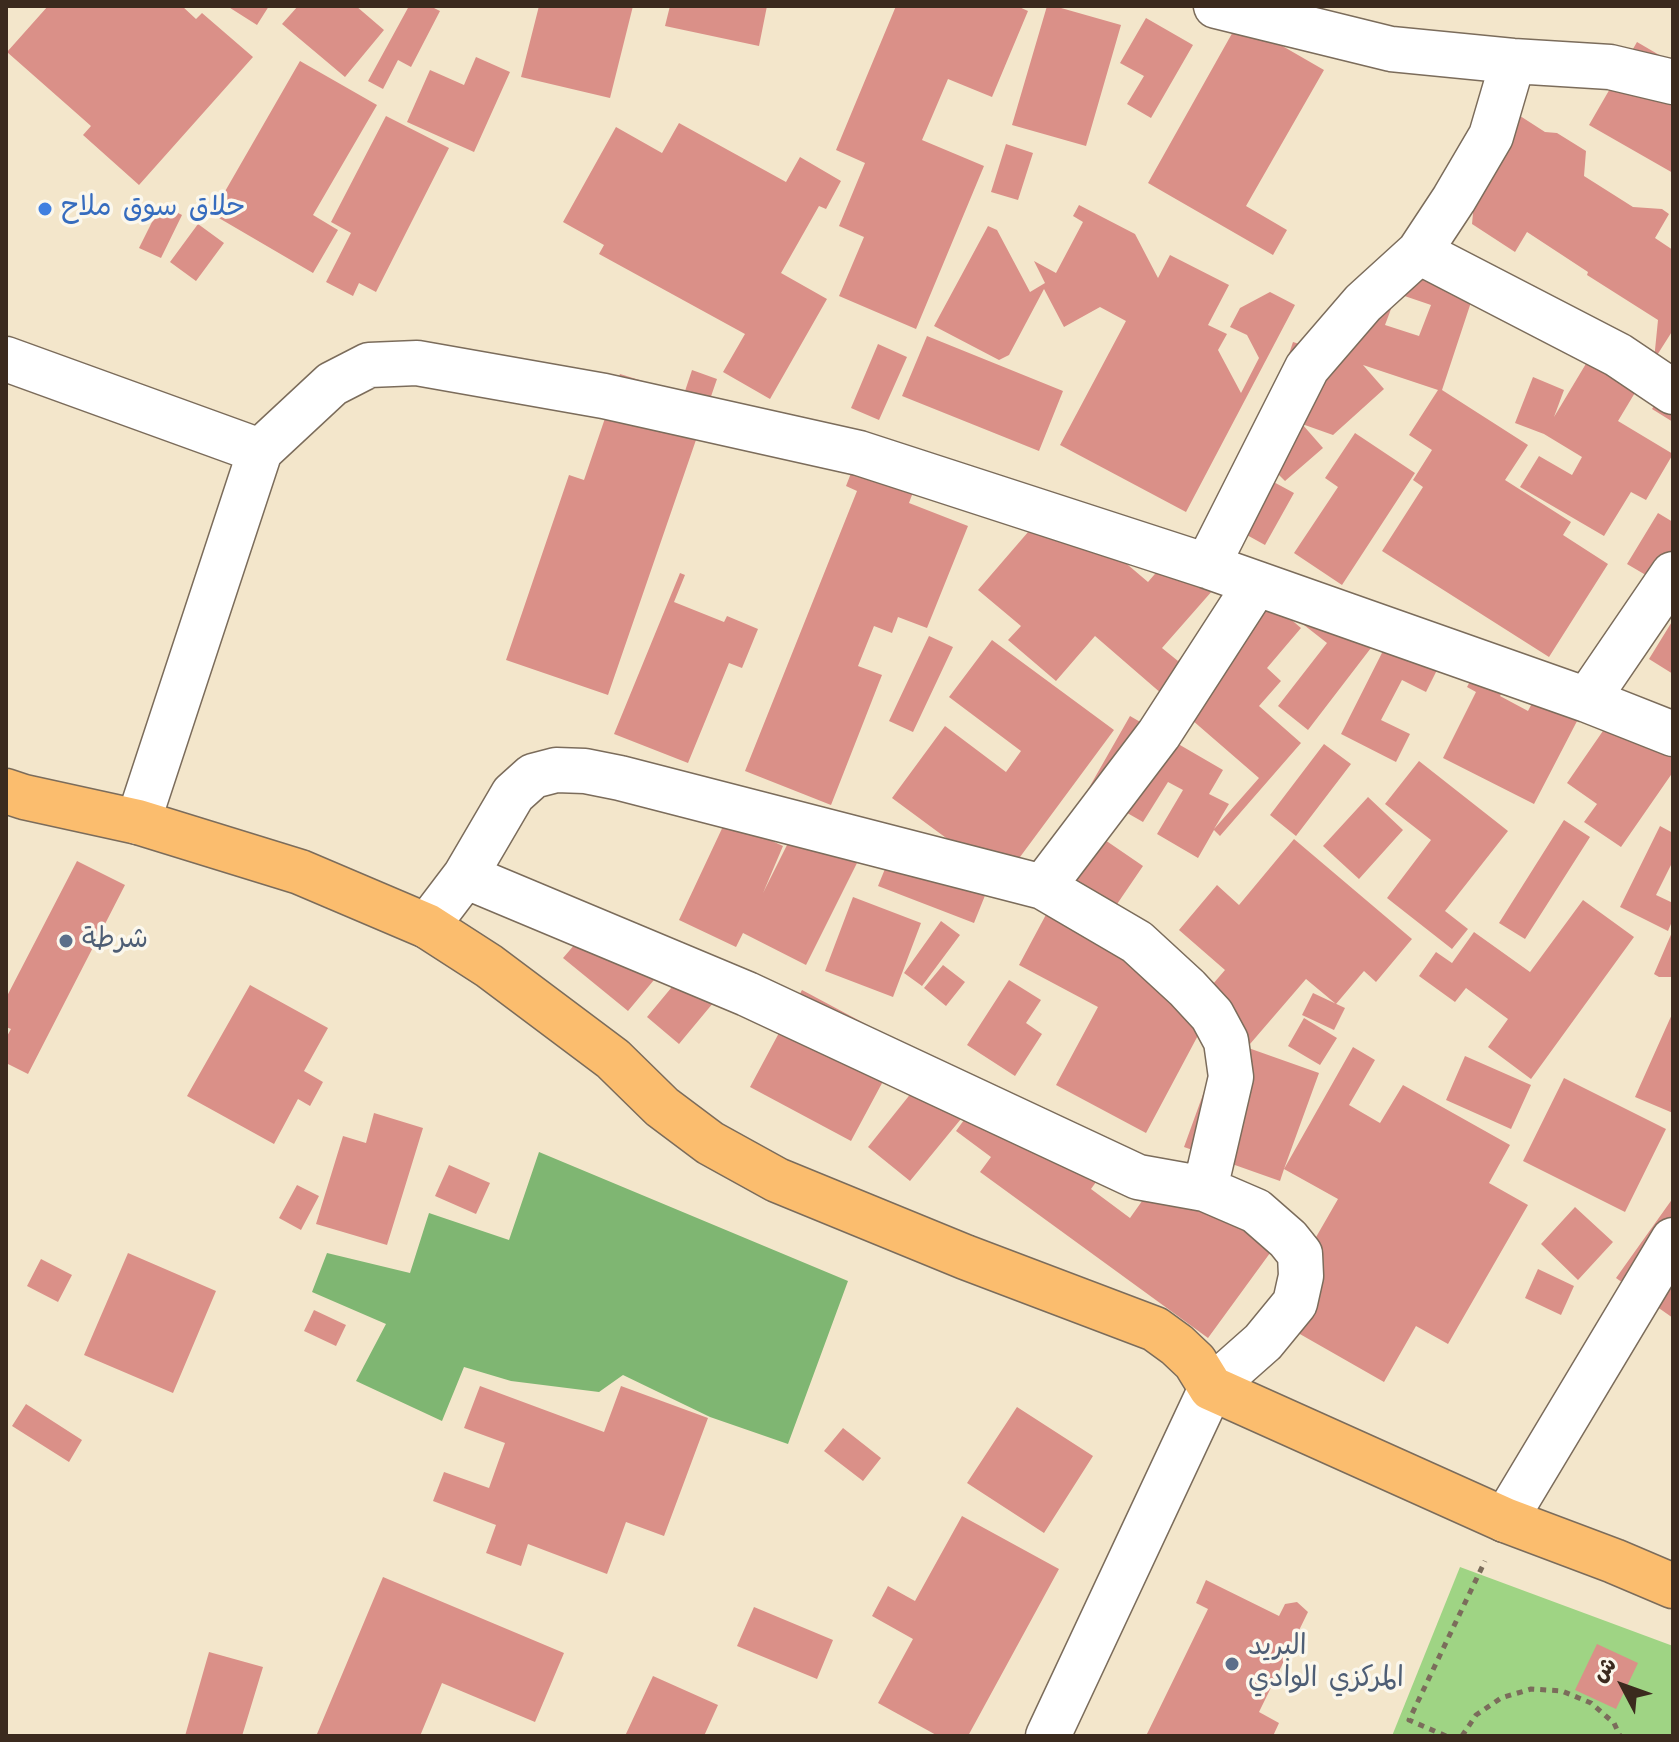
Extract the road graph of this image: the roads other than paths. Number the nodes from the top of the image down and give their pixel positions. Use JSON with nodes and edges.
{"nodes":[{"id":1,"x":1216,"y":6,"type":"edge"},
{"id":2,"x":1673,"y":48,"type":"edge"},
{"id":3,"x":1513,"y":61,"type":"junction"},
{"id":4,"x":1610,"y":67,"type":"junction"},
{"id":5,"x":1673,"y":82,"type":"edge"},
{"id":6,"x":1419,"y":252,"type":"junction"},
{"id":7,"x":6,"y":359,"type":"edge"},
{"id":8,"x":1673,"y":392,"type":"edge"},
{"id":9,"x":260,"y":451,"type":"junction"},
{"id":10,"x":1207,"y":566,"type":"junction"},
{"id":11,"x":1673,"y":574,"type":"edge"},
{"id":12,"x":1256,"y":584,"type":"junction"},
{"id":13,"x":1587,"y":700,"type":"junction"},
{"id":14,"x":1673,"y":734,"type":"edge"},
{"id":15,"x":6,"y":791,"type":"edge"},
{"id":16,"x":138,"y":822,"type":"junction"},
{"id":17,"x":465,"y":876,"type":"junction"},
{"id":18,"x":1043,"y":887,"type":"junction"},
{"id":19,"x":427,"y":926,"type":"junction"},
{"id":20,"x":1205,"y":1189,"type":"junction"},
{"id":21,"x":1673,"y":1240,"type":"edge"},
{"id":22,"x":1211,"y":1388,"type":"junction"},
{"id":23,"x":1505,"y":1520,"type":"junction"},
{"id":24,"x":1673,"y":1586,"type":"edge"},
{"id":25,"x":1048,"y":1736,"type":"edge"}],
"edges":[{"from":1,"to":3,"type":"street"},
{"from":2,"to":4,"type":"street"},
{"from":3,"to":4,"type":"street"},
{"from":3,"to":6,"type":"street"},
{"from":4,"to":5,"type":"street"},
{"from":6,"to":8,"type":"street"},
{"from":6,"to":10,"type":"street"},
{"from":7,"to":9,"type":"street"},
{"from":9,"to":10,"type":"street"},
{"from":9,"to":16,"type":"street"},
{"from":10,"to":12,"type":"street"},
{"from":11,"to":13,"type":"street"},
{"from":12,"to":13,"type":"street"},
{"from":12,"to":18,"type":"street"},
{"from":13,"to":14,"type":"street"},
{"from":15,"to":16,"type":"main road"},
{"from":16,"to":19,"type":"main road"},
{"from":17,"to":18,"type":"street"},
{"from":17,"to":19,"type":"street"},
{"from":17,"to":20,"type":"street"},
{"from":18,"to":20,"type":"street"},
{"from":19,"to":22,"type":"main road"},
{"from":20,"to":22,"type":"street"},
{"from":21,"to":23,"type":"street"},
{"from":22,"to":23,"type":"main road"},
{"from":22,"to":25,"type":"street"},
{"from":23,"to":24,"type":"main road"}]}
